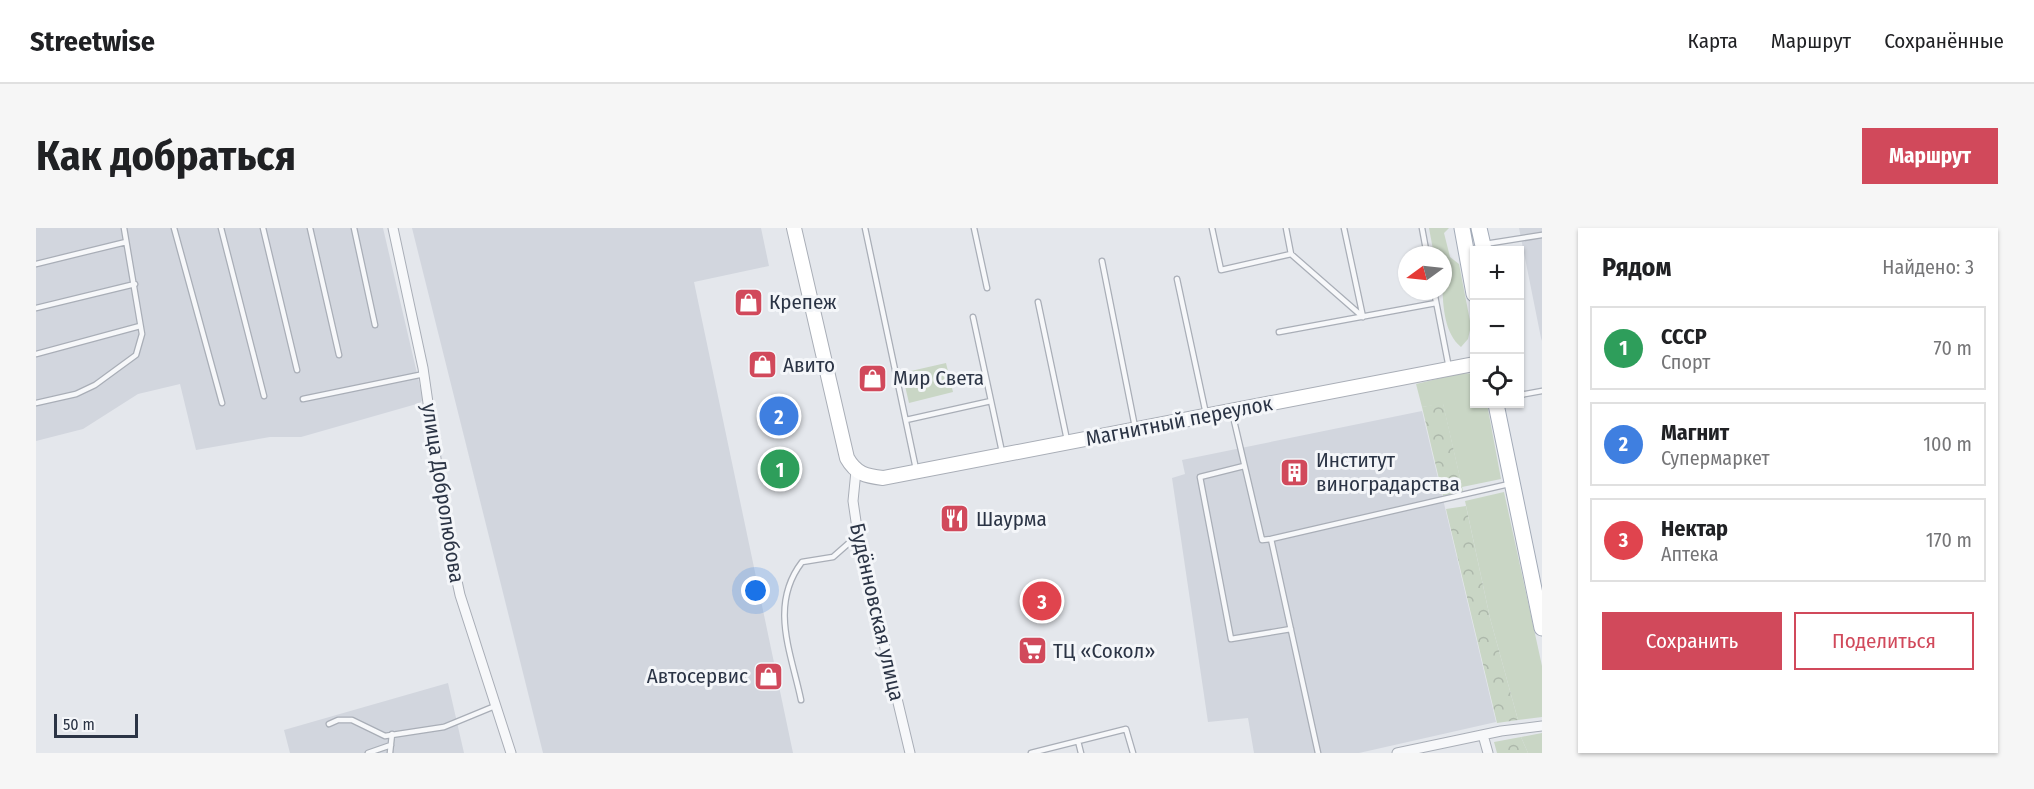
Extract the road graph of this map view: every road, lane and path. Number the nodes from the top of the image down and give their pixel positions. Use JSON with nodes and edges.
{"nodes":[{"id":1,"x":124,"y":228,"type":"edge"},
{"id":2,"x":174,"y":228,"type":"edge"},
{"id":3,"x":220,"y":228,"type":"edge"},
{"id":4,"x":263,"y":228,"type":"edge"},
{"id":5,"x":310,"y":228,"type":"edge"},
{"id":6,"x":354,"y":228,"type":"edge"},
{"id":7,"x":393,"y":228,"type":"edge"},
{"id":8,"x":794,"y":228,"type":"edge"},
{"id":9,"x":866,"y":228,"type":"edge"},
{"id":10,"x":975,"y":228,"type":"edge"},
{"id":11,"x":1212,"y":228,"type":"edge"},
{"id":12,"x":1286,"y":228,"type":"edge"},
{"id":13,"x":1344,"y":228,"type":"edge"},
{"id":14,"x":1422,"y":228,"type":"edge"},
{"id":15,"x":1462,"y":228,"type":"edge"},
{"id":16,"x":1479,"y":228,"type":"edge"},
{"id":17,"x":1542,"y":235,"type":"edge"},
{"id":18,"x":126,"y":242,"type":"junction"},
{"id":19,"x":1425,"y":246,"type":"edge"},
{"id":20,"x":1483,"y":246,"type":"edge"},
{"id":21,"x":1488,"y":246,"type":"edge"},
{"id":22,"x":1291,"y":254,"type":"junction"},
{"id":23,"x":1102,"y":261,"type":"dead end"},
{"id":24,"x":36,"y":264,"type":"edge"},
{"id":25,"x":1470,"y":272,"type":"edge"},
{"id":26,"x":1177,"y":279,"type":"dead end"},
{"id":27,"x":135,"y":284,"type":"junction"},
{"id":28,"x":987,"y":288,"type":"dead end"},
{"id":29,"x":1436,"y":300,"type":"edge"},
{"id":30,"x":1038,"y":302,"type":"dead end"},
{"id":31,"x":1436,"y":303,"type":"junction"},
{"id":32,"x":36,"y":308,"type":"edge"},
{"id":33,"x":973,"y":317,"type":"dead end"},
{"id":34,"x":1363,"y":317,"type":"junction"},
{"id":35,"x":375,"y":325,"type":"dead end"},
{"id":36,"x":140,"y":326,"type":"junction"},
{"id":37,"x":1279,"y":332,"type":"dead end"},
{"id":38,"x":36,"y":354,"type":"edge"},
{"id":39,"x":339,"y":355,"type":"dead end"},
{"id":40,"x":1470,"y":365,"type":"edge"},
{"id":41,"x":1449,"y":369,"type":"junction"},
{"id":42,"x":297,"y":370,"type":"dead end"},
{"id":43,"x":424,"y":374,"type":"junction"},
{"id":44,"x":1542,"y":391,"type":"edge"},
{"id":45,"x":1524,"y":394,"type":"edge"},
{"id":46,"x":264,"y":396,"type":"dead end"},
{"id":47,"x":303,"y":399,"type":"dead end"},
{"id":48,"x":991,"y":401,"type":"junction"},
{"id":49,"x":36,"y":404,"type":"edge"},
{"id":50,"x":222,"y":404,"type":"dead end"},
{"id":51,"x":1497,"y":408,"type":"edge"},
{"id":52,"x":1507,"y":408,"type":"edge"},
{"id":53,"x":1232,"y":411,"type":"junction"},
{"id":54,"x":1206,"y":416,"type":"junction"},
{"id":55,"x":906,"y":420,"type":"junction"},
{"id":56,"x":1136,"y":430,"type":"junction"},
{"id":57,"x":1068,"y":442,"type":"junction"},
{"id":58,"x":1002,"y":455,"type":"junction"},
{"id":59,"x":1244,"y":466,"type":"junction"},
{"id":60,"x":856,"y":471,"type":"junction"},
{"id":61,"x":916,"y":471,"type":"junction"},
{"id":62,"x":1512,"y":484,"type":"junction"},
{"id":63,"x":858,"y":535,"type":"junction"},
{"id":64,"x":1271,"y":538,"type":"junction"},
{"id":65,"x":1542,"y":585,"type":"edge"},
{"id":66,"x":1542,"y":628,"type":"edge"},
{"id":67,"x":1291,"y":629,"type":"junction"},
{"id":68,"x":801,"y":700,"type":"dead end"},
{"id":69,"x":495,"y":706,"type":"junction"},
{"id":70,"x":328,"y":724,"type":"dead end"},
{"id":71,"x":1542,"y":726,"type":"edge"},
{"id":72,"x":392,"y":734,"type":"junction"},
{"id":73,"x":1483,"y":735,"type":"junction"},
{"id":74,"x":1078,"y":741,"type":"junction"},
{"id":75,"x":391,"y":746,"type":"junction"},
{"id":76,"x":368,"y":753,"type":"edge"},
{"id":77,"x":390,"y":753,"type":"edge"},
{"id":78,"x":511,"y":753,"type":"edge"},
{"id":79,"x":910,"y":753,"type":"edge"},
{"id":80,"x":1031,"y":753,"type":"edge"},
{"id":81,"x":1081,"y":753,"type":"edge"},
{"id":82,"x":1133,"y":753,"type":"edge"},
{"id":83,"x":1318,"y":753,"type":"edge"},
{"id":84,"x":1397,"y":753,"type":"edge"},
{"id":85,"x":1488,"y":753,"type":"edge"}],
"edges":[{"from":1,"to":18,"type":"lane"},
{"from":2,"to":50,"type":"lane"},
{"from":3,"to":46,"type":"lane"},
{"from":4,"to":42,"type":"lane"},
{"from":5,"to":39,"type":"lane"},
{"from":6,"to":35,"type":"lane"},
{"from":7,"to":43,"type":"street","name":"улица Добролюбова"},
{"from":8,"to":60,"type":"main road"},
{"from":9,"to":55,"type":"lane"},
{"from":10,"to":28,"type":"lane"},
{"from":11,"to":22,"type":"lane"},
{"from":12,"to":22,"type":"lane"},
{"from":13,"to":34,"type":"lane"},
{"from":14,"to":19,"type":"lane"},
{"from":15,"to":25,"type":"main road"},
{"from":16,"to":20,"type":"main road"},
{"from":17,"to":21,"type":"lane"},
{"from":18,"to":24,"type":"lane"},
{"from":18,"to":27,"type":"lane"},
{"from":22,"to":34,"type":"lane"},
{"from":23,"to":56,"type":"lane"},
{"from":26,"to":54,"type":"lane"},
{"from":27,"to":32,"type":"lane"},
{"from":27,"to":36,"type":"lane"},
{"from":29,"to":31,"type":"lane"},
{"from":30,"to":57,"type":"lane"},
{"from":31,"to":34,"type":"lane"},
{"from":31,"to":41,"type":"lane"},
{"from":33,"to":48,"type":"lane"},
{"from":34,"to":37,"type":"lane"},
{"from":36,"to":38,"type":"lane"},
{"from":36,"to":49,"type":"lane"},
{"from":40,"to":41,"type":"main road","name":"Магнитный переулок"},
{"from":41,"to":53,"type":"main road","name":"Магнитный переулок"},
{"from":43,"to":47,"type":"lane"},
{"from":43,"to":69,"type":"street","name":"улица Добролюбова"},
{"from":44,"to":45,"type":"lane"},
{"from":48,"to":55,"type":"lane"},
{"from":48,"to":58,"type":"lane"},
{"from":51,"to":62,"type":"main road"},
{"from":52,"to":65,"type":"main road"},
{"from":53,"to":54,"type":"main road","name":"Магнитный переулок"},
{"from":53,"to":59,"type":"lane"},
{"from":54,"to":56,"type":"main road","name":"Магнитный переулок"},
{"from":55,"to":61,"type":"lane"},
{"from":56,"to":57,"type":"main road","name":"Магнитный переулок"},
{"from":57,"to":58,"type":"main road","name":"Магнитный переулок"},
{"from":58,"to":61,"type":"main road","name":"Магнитный переулок"},
{"from":59,"to":64,"type":"lane"},
{"from":59,"to":67,"type":"lane"},
{"from":60,"to":61,"type":"main road","name":"Магнитный переулок"},
{"from":60,"to":63,"type":"street","name":"Будённовская улица"},
{"from":62,"to":64,"type":"lane"},
{"from":62,"to":66,"type":"main road"},
{"from":63,"to":68,"type":"lane"},
{"from":63,"to":79,"type":"street","name":"Будённовская улица"},
{"from":64,"to":67,"type":"lane"},
{"from":67,"to":83,"type":"lane"},
{"from":69,"to":72,"type":"lane"},
{"from":69,"to":78,"type":"street","name":"улица Добролюбова"},
{"from":70,"to":72,"type":"lane"},
{"from":71,"to":73,"type":"street"},
{"from":72,"to":75,"type":"lane"},
{"from":73,"to":84,"type":"street"},
{"from":73,"to":85,"type":"street"},
{"from":74,"to":80,"type":"lane"},
{"from":74,"to":81,"type":"lane"},
{"from":74,"to":82,"type":"lane"},
{"from":75,"to":76,"type":"lane"},
{"from":75,"to":77,"type":"lane"}]}
